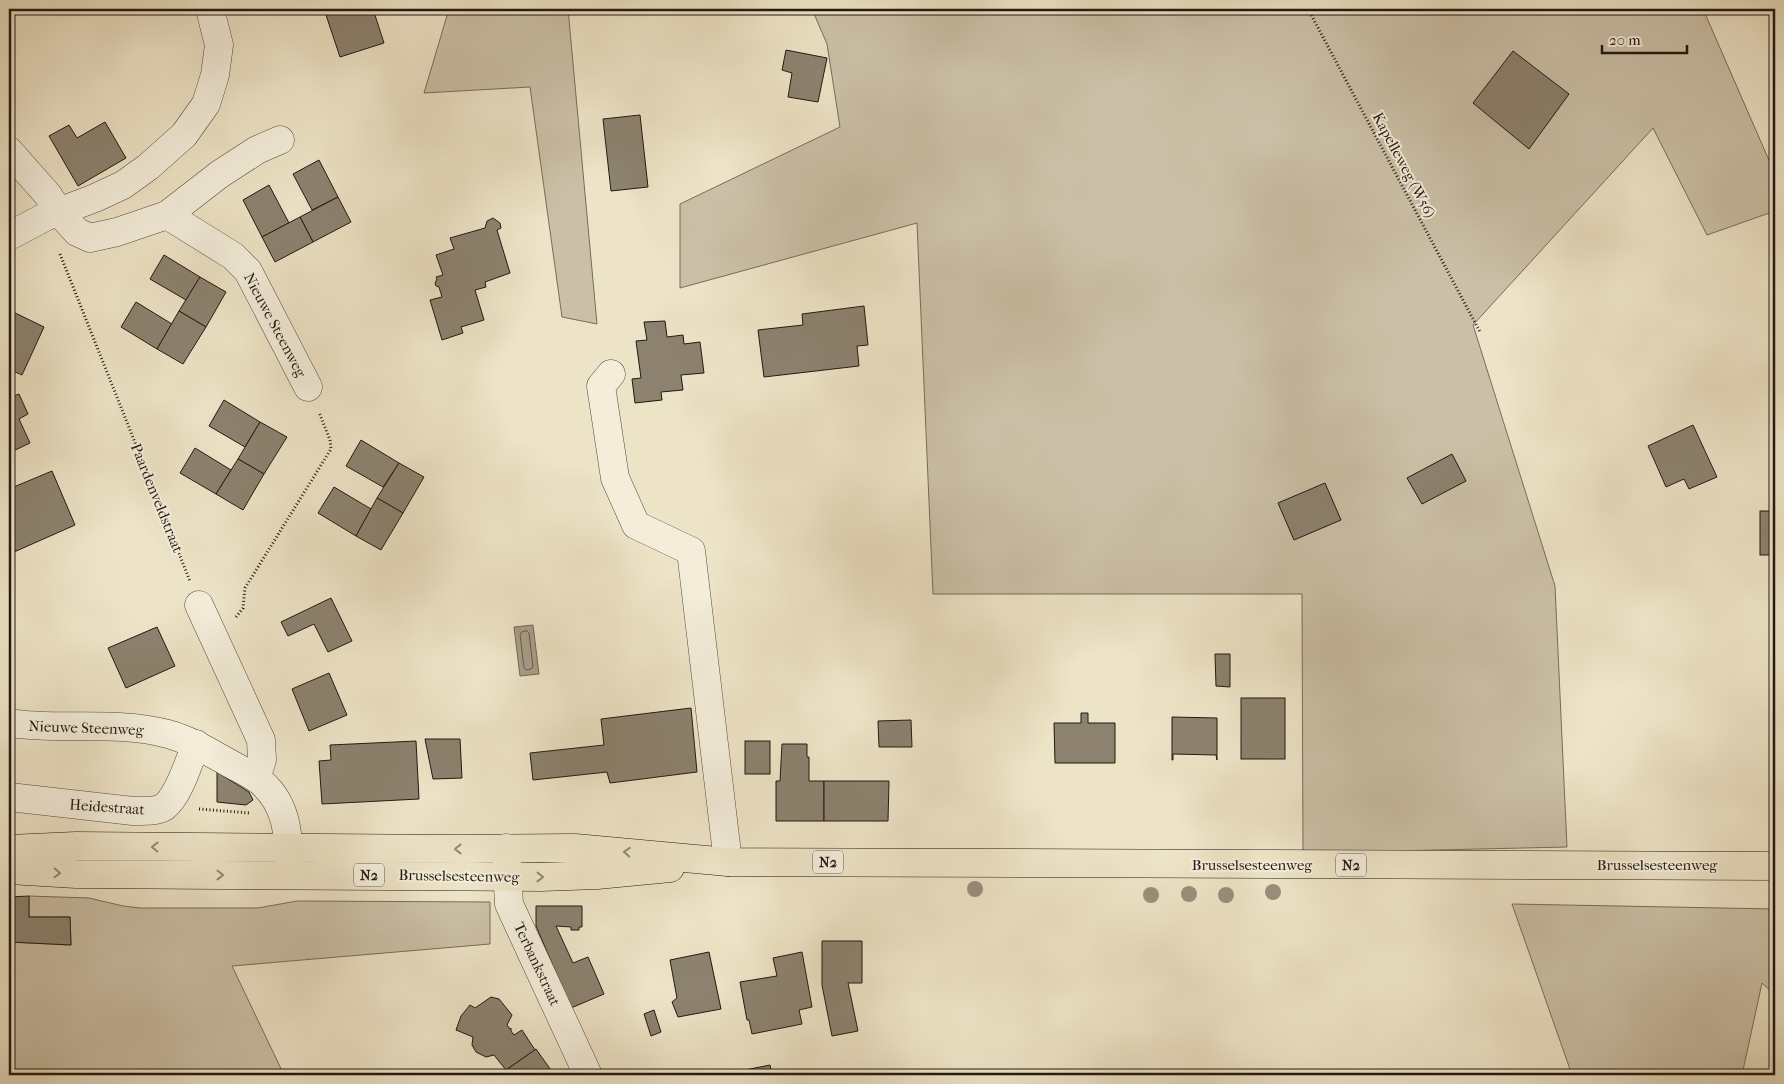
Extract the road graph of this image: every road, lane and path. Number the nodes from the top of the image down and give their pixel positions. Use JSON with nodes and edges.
{"nodes":[{"id":1,"x":210,"y":9,"type":"edge"},
{"id":2,"x":1308,"y":9,"type":"edge"},
{"id":3,"x":280,"y":140,"type":"dead end"},
{"id":4,"x":9,"y":151,"type":"edge"},
{"id":5,"x":51,"y":214,"type":"junction"},
{"id":6,"x":167,"y":215,"type":"junction"},
{"id":7,"x":9,"y":236,"type":"edge"},
{"id":8,"x":1480,"y":332,"type":"dead end"},
{"id":9,"x":611,"y":374,"type":"dead end"},
{"id":10,"x":308,"y":387,"type":"joint"},
{"id":11,"x":199,"y":605,"type":"joint"},
{"id":12,"x":217,"y":644,"type":"junction"},
{"id":13,"x":9,"y":724,"type":"edge"},
{"id":14,"x":196,"y":744,"type":"junction"},
{"id":15,"x":256,"y":778,"type":"junction"},
{"id":16,"x":9,"y":797,"type":"edge"},
{"id":17,"x":164,"y":807,"type":"junction"},
{"id":18,"x":259,"y":814,"type":"dead end"},
{"id":19,"x":506,"y":848,"type":"junction"},
{"id":20,"x":9,"y":850,"type":"edge"},
{"id":21,"x":289,"y":862,"type":"junction"},
{"id":22,"x":728,"y":862,"type":"junction"},
{"id":23,"x":1775,"y":866,"type":"edge"},
{"id":24,"x":9,"y":870,"type":"edge"},
{"id":25,"x":506,"y":876,"type":"junction"},
{"id":26,"x":588,"y":1075,"type":"edge"}],
"edges":[{"from":1,"to":5,"type":"street"},
{"from":2,"to":8,"type":"path","name":"Kapelleweg (W56)"},
{"from":3,"to":6,"type":"street"},
{"from":4,"to":5,"type":"street"},
{"from":5,"to":6,"type":"street"},
{"from":5,"to":7,"type":"street"},
{"from":5,"to":11,"type":"path","name":"Paardenveldstraat"},
{"from":6,"to":10,"type":"street","name":"Nieuwe Steenweg"},
{"from":9,"to":22,"type":"street"},
{"from":10,"to":12,"type":"path"},
{"from":11,"to":12,"type":"street"},
{"from":12,"to":15,"type":"street"},
{"from":13,"to":14,"type":"street","name":"Nieuwe Steenweg"},
{"from":14,"to":15,"type":"street","name":"Nieuwe Steenweg"},
{"from":14,"to":17,"type":"street","name":"Heidestraat"},
{"from":15,"to":21,"type":"street","name":"Nieuwe Steenweg"},
{"from":16,"to":17,"type":"street","name":"Heidestraat"},
{"from":17,"to":18,"type":"path"},
{"from":19,"to":21,"type":"main road","name":"Brusselsesteenweg","number":"N2","one_way":true},
{"from":22,"to":19,"type":"main road","name":"Brusselsesteenweg","number":"N2","one_way":true},
{"from":19,"to":25,"type":"street","name":"Terbankstraat"},
{"from":21,"to":20,"type":"main road","name":"Brusselsesteenweg","number":"N2","one_way":true},
{"from":24,"to":21,"type":"main road","name":"Brusselsesteenweg","number":"N2","one_way":true},
{"from":21,"to":25,"type":"main road","name":"Brusselsesteenweg","number":"N2"},
{"from":22,"to":23,"type":"main road","name":"Brusselsesteenweg","number":"N2"},
{"from":25,"to":22,"type":"main road","name":"Brusselsesteenweg","number":"N2","one_way":true},
{"from":25,"to":26,"type":"street","name":"Terbankstraat"}]}
